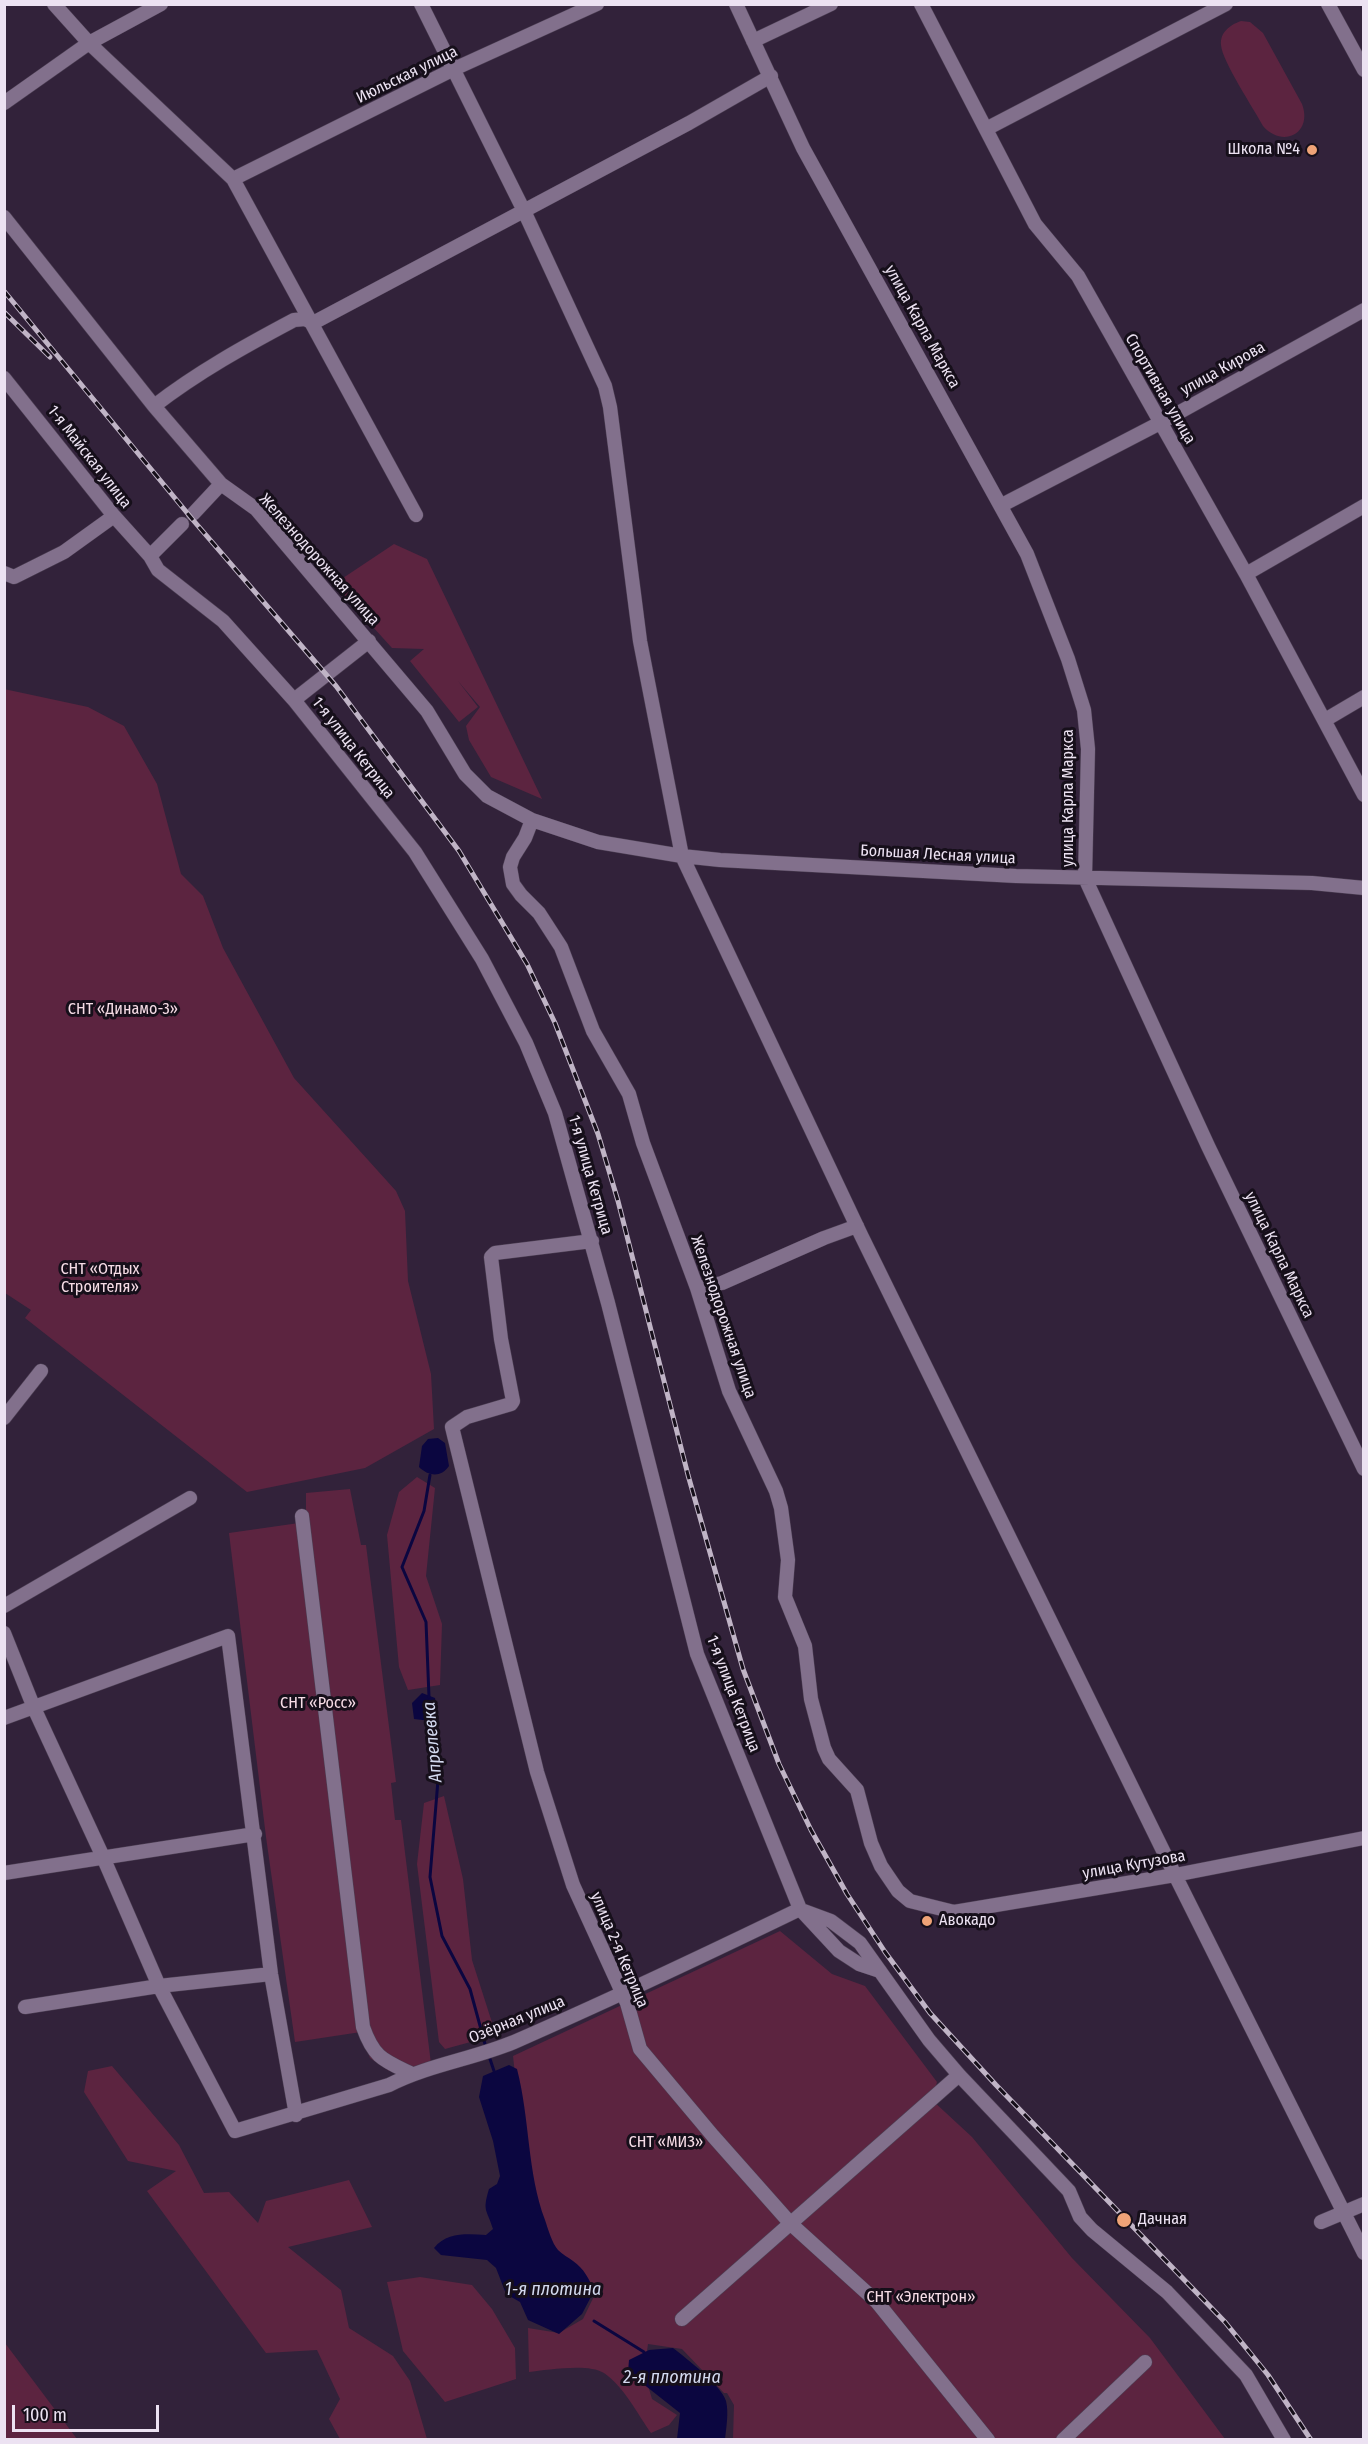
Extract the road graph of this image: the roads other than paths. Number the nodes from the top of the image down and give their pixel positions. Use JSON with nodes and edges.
{"nodes":[{"id":1,"x":54,"y":4,"type":"edge"},
{"id":2,"x":161,"y":4,"type":"edge"},
{"id":3,"x":421,"y":4,"type":"edge"},
{"id":4,"x":597,"y":4,"type":"edge"},
{"id":5,"x":736,"y":4,"type":"edge"},
{"id":6,"x":831,"y":4,"type":"edge"},
{"id":7,"x":921,"y":4,"type":"edge"},
{"id":8,"x":1226,"y":4,"type":"edge"},
{"id":9,"x":1328,"y":4,"type":"edge"},
{"id":10,"x":753,"y":41,"type":"junction"},
{"id":11,"x":89,"y":43,"type":"junction"},
{"id":12,"x":454,"y":69,"type":"junction"},
{"id":13,"x":1364,"y":70,"type":"edge"},
{"id":14,"x":771,"y":76,"type":"junction"},
{"id":15,"x":4,"y":103,"type":"edge"},
{"id":16,"x":986,"y":129,"type":"junction"},
{"id":17,"x":233,"y":179,"type":"junction"},
{"id":18,"x":524,"y":212,"type":"junction"},
{"id":19,"x":4,"y":217,"type":"edge"},
{"id":20,"x":1364,"y":310,"type":"edge"},
{"id":21,"x":313,"y":323,"type":"junction"},
{"id":22,"x":4,"y":378,"type":"edge"},
{"id":23,"x":154,"y":406,"type":"junction"},
{"id":24,"x":1160,"y":423,"type":"junction"},
{"id":25,"x":221,"y":484,"type":"junction"},
{"id":26,"x":1002,"y":506,"type":"junction"},
{"id":27,"x":1364,"y":506,"type":"edge"},
{"id":28,"x":193,"y":514,"type":"dead end"},
{"id":29,"x":416,"y":515,"type":"dead end"},
{"id":30,"x":114,"y":516,"type":"junction"},
{"id":31,"x":182,"y":524,"type":"dead end"},
{"id":32,"x":150,"y":556,"type":"junction"},
{"id":33,"x":4,"y":573,"type":"edge"},
{"id":34,"x":1246,"y":574,"type":"junction"},
{"id":35,"x":369,"y":641,"type":"junction"},
{"id":36,"x":1364,"y":697,"type":"edge"},
{"id":37,"x":294,"y":700,"type":"junction"},
{"id":38,"x":1325,"y":720,"type":"junction"},
{"id":39,"x":1364,"y":795,"type":"edge"},
{"id":40,"x":517,"y":812,"type":"joint"},
{"id":41,"x":532,"y":820,"type":"junction"},
{"id":42,"x":682,"y":856,"type":"junction"},
{"id":43,"x":1085,"y":878,"type":"junction"},
{"id":44,"x":1364,"y":888,"type":"edge"},
{"id":45,"x":857,"y":1226,"type":"junction"},
{"id":46,"x":592,"y":1241,"type":"junction"},
{"id":47,"x":697,"y":1288,"type":"junction"},
{"id":48,"x":41,"y":1371,"type":"dead end"},
{"id":49,"x":4,"y":1418,"type":"edge"},
{"id":50,"x":1364,"y":1469,"type":"edge"},
{"id":51,"x":190,"y":1498,"type":"dead end"},
{"id":52,"x":302,"y":1516,"type":"dead end"},
{"id":53,"x":4,"y":1606,"type":"edge"},
{"id":54,"x":4,"y":1632,"type":"edge"},
{"id":55,"x":33,"y":1708,"type":"junction"},
{"id":56,"x":4,"y":1718,"type":"edge"},
{"id":57,"x":255,"y":1834,"type":"junction"},
{"id":58,"x":1364,"y":1838,"type":"edge"},
{"id":59,"x":103,"y":1857,"type":"junction"},
{"id":60,"x":4,"y":1873,"type":"edge"},
{"id":61,"x":1175,"y":1875,"type":"junction"},
{"id":62,"x":910,"y":1900,"type":"joint"},
{"id":63,"x":800,"y":1909,"type":"junction"},
{"id":64,"x":880,"y":1971,"type":"junction"},
{"id":65,"x":271,"y":1974,"type":"junction"},
{"id":66,"x":159,"y":1986,"type":"junction"},
{"id":67,"x":622,"y":1995,"type":"junction"},
{"id":68,"x":25,"y":2007,"type":"dead end"},
{"id":69,"x":412,"y":2074,"type":"junction"},
{"id":70,"x":959,"y":2075,"type":"junction"},
{"id":71,"x":296,"y":2115,"type":"junction"},
{"id":72,"x":1364,"y":2204,"type":"edge"},
{"id":73,"x":1344,"y":2213,"type":"junction"},
{"id":74,"x":1321,"y":2222,"type":"dead end"},
{"id":75,"x":791,"y":2224,"type":"junction"},
{"id":76,"x":1364,"y":2253,"type":"edge"},
{"id":77,"x":682,"y":2319,"type":"dead end"},
{"id":78,"x":1145,"y":2362,"type":"dead end"},
{"id":79,"x":988,"y":2439,"type":"edge"},
{"id":80,"x":1063,"y":2439,"type":"edge"},
{"id":81,"x":1284,"y":2439,"type":"edge"}],
"edges":[{"from":1,"to":11,"type":"street"},
{"from":2,"to":11,"type":"street"},
{"from":3,"to":12,"type":"street"},
{"from":4,"to":12,"type":"street","name":"Июльская улица"},
{"from":5,"to":10,"type":"street","name":"улица Карла Маркса"},
{"from":6,"to":10,"type":"street"},
{"from":7,"to":16,"type":"street","name":"Спортивная улица"},
{"from":8,"to":16,"type":"street"},
{"from":9,"to":13,"type":"street"},
{"from":10,"to":14,"type":"street","name":"улица Карла Маркса"},
{"from":11,"to":15,"type":"street"},
{"from":11,"to":17,"type":"street"},
{"from":12,"to":17,"type":"street","name":"Июльская улица"},
{"from":12,"to":18,"type":"street"},
{"from":14,"to":18,"type":"street"},
{"from":14,"to":26,"type":"street","name":"улица Карла Маркса"},
{"from":16,"to":24,"type":"street","name":"Спортивная улица"},
{"from":17,"to":21,"type":"street"},
{"from":18,"to":21,"type":"street"},
{"from":18,"to":42,"type":"street"},
{"from":19,"to":23,"type":"street","name":"Железнодорожная улица"},
{"from":20,"to":24,"type":"street","name":"улица Кирова"},
{"from":21,"to":23,"type":"street"},
{"from":21,"to":29,"type":"street"},
{"from":22,"to":30,"type":"street","name":"1-я Майская улица"},
{"from":23,"to":25,"type":"street","name":"Железнодорожная улица"},
{"from":24,"to":26,"type":"street","name":"улица Кирова"},
{"from":24,"to":34,"type":"street","name":"Спортивная улица"},
{"from":25,"to":28,"type":"street"},
{"from":25,"to":35,"type":"street","name":"Железнодорожная улица"},
{"from":26,"to":43,"type":"street","name":"улица Карла Маркса"},
{"from":27,"to":34,"type":"street"},
{"from":30,"to":32,"type":"street","name":"1-я Майская улица"},
{"from":30,"to":33,"type":"street"},
{"from":31,"to":32,"type":"street"},
{"from":32,"to":37,"type":"street","name":"1-я улица Кетрица"},
{"from":34,"to":38,"type":"street","name":"Спортивная улица"},
{"from":35,"to":37,"type":"street"},
{"from":35,"to":40,"type":"street","name":"Железнодорожная улица"},
{"from":36,"to":38,"type":"street"},
{"from":37,"to":46,"type":"street","name":"1-я улица Кетрица"},
{"from":38,"to":39,"type":"street","name":"Спортивная улица"},
{"from":40,"to":41,"type":"street","name":"Большая Лесная улица"},
{"from":41,"to":42,"type":"street","name":"Большая Лесная улица"},
{"from":41,"to":47,"type":"street","name":"Железнодорожная улица"},
{"from":42,"to":43,"type":"street","name":"Большая Лесная улица"},
{"from":42,"to":45,"type":"street"},
{"from":43,"to":44,"type":"street","name":"Большая Лесная улица"},
{"from":43,"to":50,"type":"street","name":"улица Карла Маркса"},
{"from":45,"to":47,"type":"street"},
{"from":45,"to":61,"type":"street"},
{"from":46,"to":63,"type":"street","name":"1-я улица Кетрица"},
{"from":46,"to":67,"type":"street","name":"улица 2-я Кетрица"},
{"from":47,"to":62,"type":"street","name":"Железнодорожная улица"},
{"from":48,"to":49,"type":"street"},
{"from":51,"to":53,"type":"street"},
{"from":52,"to":69,"type":"street"},
{"from":54,"to":55,"type":"street"},
{"from":55,"to":56,"type":"street"},
{"from":55,"to":57,"type":"street"},
{"from":55,"to":59,"type":"street"},
{"from":57,"to":59,"type":"street"},
{"from":57,"to":65,"type":"street"},
{"from":58,"to":61,"type":"street","name":"улица Кутузова"},
{"from":59,"to":60,"type":"street"},
{"from":59,"to":66,"type":"street"},
{"from":61,"to":62,"type":"street","name":"улица Кутузова"},
{"from":61,"to":73,"type":"street"},
{"from":63,"to":64,"type":"street"},
{"from":63,"to":64,"type":"street"},
{"from":63,"to":67,"type":"street","name":"Озёрная улица"},
{"from":64,"to":70,"type":"street"},
{"from":65,"to":66,"type":"street"},
{"from":65,"to":71,"type":"street"},
{"from":66,"to":68,"type":"street"},
{"from":66,"to":71,"type":"street","name":"Озёрная улица"},
{"from":67,"to":69,"type":"street","name":"Озёрная улица"},
{"from":67,"to":75,"type":"street","name":"улица 2-я Кетрица"},
{"from":69,"to":71,"type":"street","name":"Озёрная улица"},
{"from":70,"to":75,"type":"street"},
{"from":70,"to":81,"type":"street"},
{"from":72,"to":73,"type":"street"},
{"from":73,"to":74,"type":"street"},
{"from":73,"to":76,"type":"street"},
{"from":75,"to":77,"type":"street"},
{"from":75,"to":79,"type":"street","name":"улица 2-я Кетрица"},
{"from":78,"to":80,"type":"street"}]}
